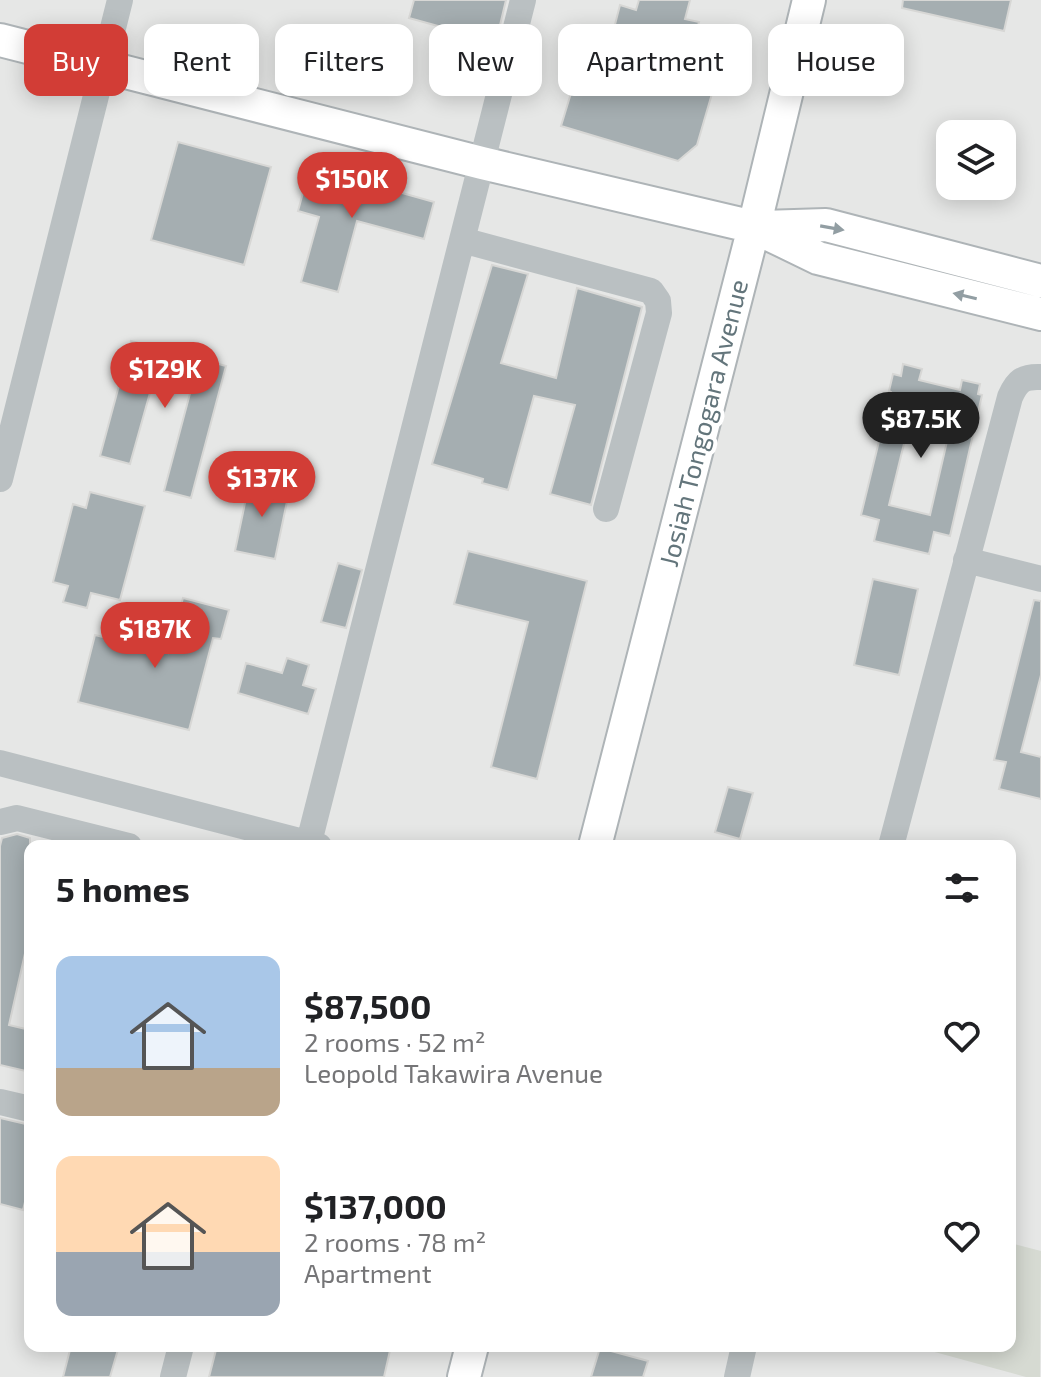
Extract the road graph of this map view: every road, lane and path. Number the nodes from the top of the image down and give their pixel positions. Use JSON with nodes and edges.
{"nodes":[{"id":1,"x":120,"y":0,"type":"edge"},
{"id":2,"x":523,"y":0,"type":"edge"},
{"id":3,"x":809,"y":0,"type":"edge"},
{"id":4,"x":114,"y":24,"type":"edge"},
{"id":5,"x":0,"y":40,"type":"edge"},
{"id":6,"x":24,"y":46,"type":"edge"},
{"id":7,"x":128,"y":73,"type":"edge"},
{"id":8,"x":97,"y":96,"type":"edge"},
{"id":9,"x":482,"y":163,"type":"junction"},
{"id":10,"x":754,"y":227,"type":"junction"},
{"id":11,"x":462,"y":240,"type":"junction"},
{"id":12,"x":1041,"y":281,"type":"edge"},
{"id":13,"x":1041,"y":314,"type":"edge"},
{"id":14,"x":1041,"y":377,"type":"edge"},
{"id":15,"x":0,"y":479,"type":"edge"},
{"id":16,"x":606,"y":509,"type":"dead end"},
{"id":17,"x":966,"y":560,"type":"junction"},
{"id":18,"x":1041,"y":579,"type":"edge"},
{"id":19,"x":0,"y":763,"type":"edge"},
{"id":20,"x":0,"y":822,"type":"edge"},
{"id":21,"x":105,"y":840,"type":"edge"},
{"id":22,"x":293,"y":840,"type":"edge"},
{"id":23,"x":313,"y":840,"type":"edge"},
{"id":24,"x":597,"y":840,"type":"edge"},
{"id":25,"x":893,"y":840,"type":"edge"},
{"id":26,"x":0,"y":1102,"type":"edge"},
{"id":27,"x":24,"y":1108,"type":"edge"},
{"id":28,"x":179,"y":1352,"type":"edge"},
{"id":29,"x":470,"y":1352,"type":"edge"},
{"id":30,"x":743,"y":1352,"type":"edge"},
{"id":31,"x":173,"y":1377,"type":"edge"},
{"id":32,"x":464,"y":1377,"type":"edge"},
{"id":33,"x":737,"y":1377,"type":"edge"}],
"edges":[{"from":1,"to":4,"type":"street"},
{"from":2,"to":9,"type":"street"},
{"from":3,"to":10,"type":"main road","name":"Josiah Tongogara Avenue"},
{"from":5,"to":6,"type":"main road"},
{"from":7,"to":9,"type":"main road"},
{"from":8,"to":15,"type":"street"},
{"from":9,"to":10,"type":"main road"},
{"from":9,"to":11,"type":"street"},
{"from":10,"to":12,"type":"main road","one_way":true},
{"from":13,"to":10,"type":"main road","one_way":true},
{"from":10,"to":24,"type":"main road","name":"Josiah Tongogara Avenue"},
{"from":11,"to":16,"type":"street"},
{"from":11,"to":23,"type":"street"},
{"from":14,"to":17,"type":"street"},
{"from":17,"to":18,"type":"street"},
{"from":17,"to":25,"type":"street"},
{"from":19,"to":22,"type":"street"},
{"from":20,"to":21,"type":"street"},
{"from":26,"to":27,"type":"street"},
{"from":28,"to":31,"type":"street"},
{"from":29,"to":32,"type":"main road"},
{"from":30,"to":33,"type":"street"}]}
